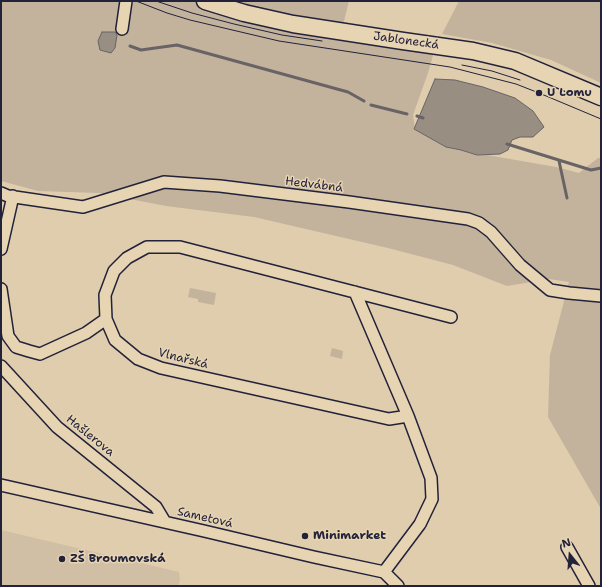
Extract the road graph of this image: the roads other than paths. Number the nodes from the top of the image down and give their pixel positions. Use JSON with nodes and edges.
{"nodes":[{"id":1,"x":126,"y":1,"type":"edge"},
{"id":2,"x":205,"y":1,"type":"edge"},
{"id":3,"x":122,"y":29,"type":"dead end"},
{"id":4,"x":601,"y":98,"type":"edge"},
{"id":5,"x":1,"y":193,"type":"edge"},
{"id":6,"x":13,"y":196,"type":"junction"},
{"id":7,"x":1,"y":249,"type":"edge"},
{"id":8,"x":1,"y":289,"type":"edge"},
{"id":9,"x":355,"y":292,"type":"junction"},
{"id":10,"x":601,"y":296,"type":"edge"},
{"id":11,"x":450,"y":317,"type":"dead end"},
{"id":12,"x":106,"y":319,"type":"junction"},
{"id":13,"x":1,"y":366,"type":"edge"},
{"id":14,"x":408,"y":416,"type":"junction"},
{"id":15,"x":1,"y":485,"type":"edge"},
{"id":16,"x":165,"y":522,"type":"junction"},
{"id":17,"x":567,"y":547,"type":"dead end"},
{"id":18,"x":384,"y":572,"type":"junction"},
{"id":19,"x":398,"y":586,"type":"edge"},
{"id":20,"x":589,"y":586,"type":"edge"}],
"edges":[{"from":1,"to":3,"type":"street"},
{"from":2,"to":4,"type":"main road","name":"Jablonecká"},
{"from":5,"to":6,"type":"street","name":"Hedvábná"},
{"from":6,"to":7,"type":"street"},
{"from":6,"to":10,"type":"street","name":"Hedvábná"},
{"from":8,"to":12,"type":"street"},
{"from":9,"to":11,"type":"street","name":"Vlnařská"},
{"from":9,"to":12,"type":"street","name":"Vlnařská"},
{"from":9,"to":14,"type":"street"},
{"from":12,"to":14,"type":"street","name":"Vlnařská"},
{"from":13,"to":16,"type":"street","name":"Hašlerova"},
{"from":14,"to":18,"type":"street"},
{"from":15,"to":16,"type":"street","name":"Sametová"},
{"from":16,"to":18,"type":"street","name":"Sametová"},
{"from":17,"to":20,"type":"street"},
{"from":18,"to":19,"type":"street"}]}
